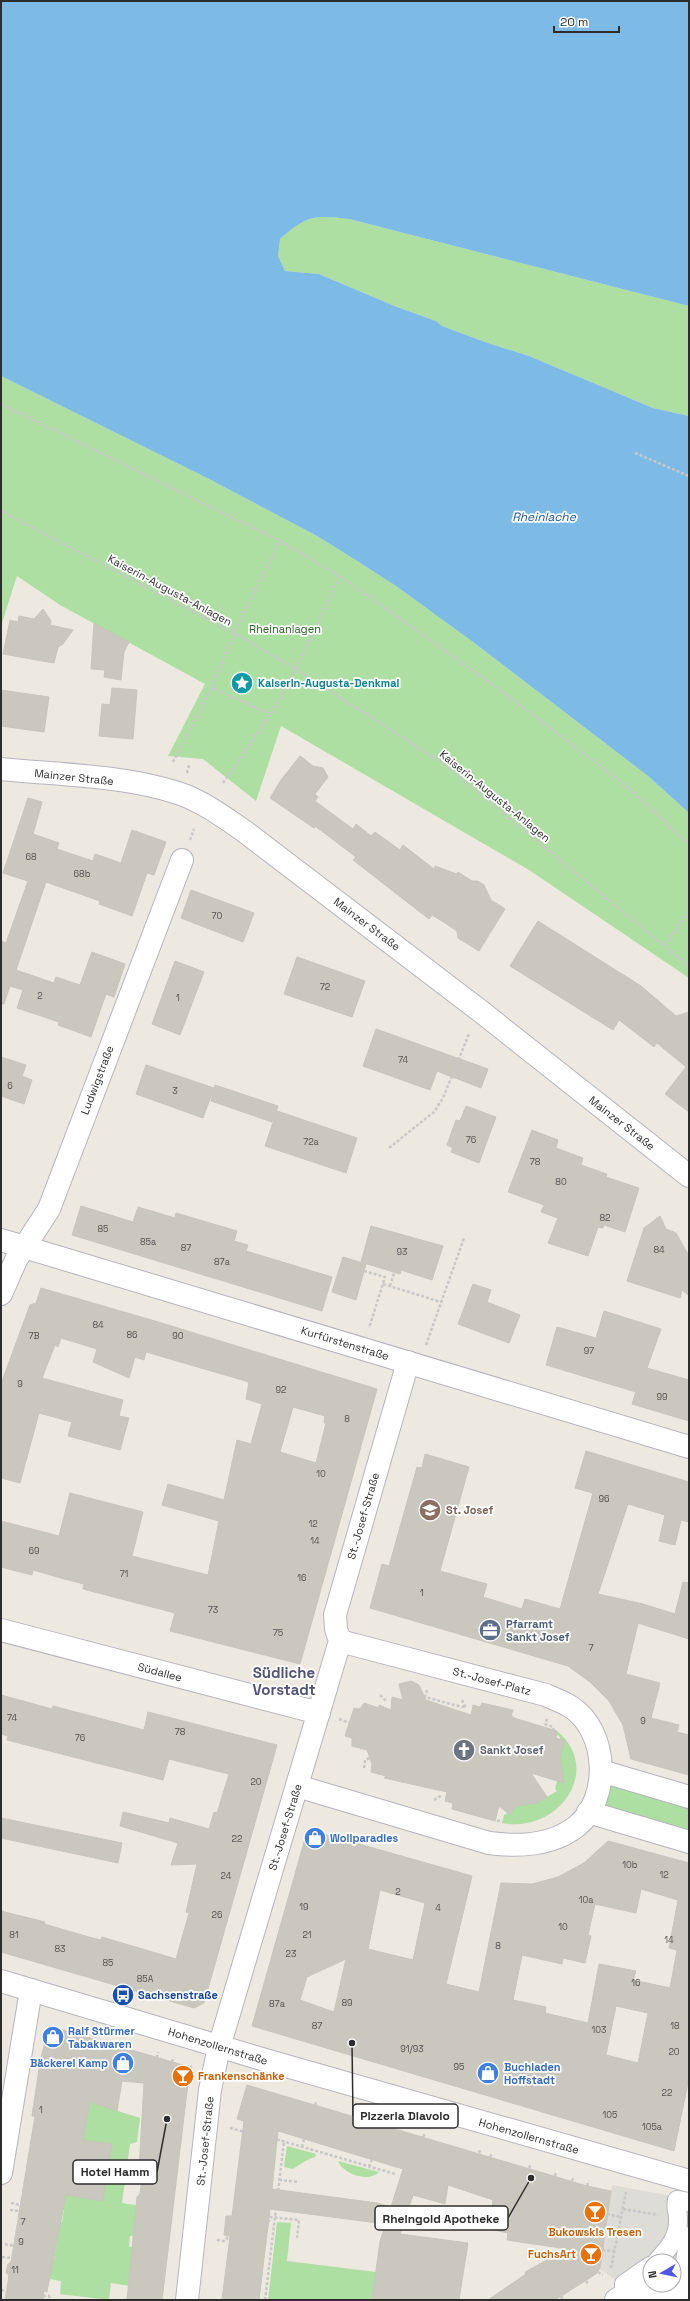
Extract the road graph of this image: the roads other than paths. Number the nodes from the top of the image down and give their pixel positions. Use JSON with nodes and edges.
{"nodes":[{"id":1,"x":1,"y":769,"type":"edge"},
{"id":2,"x":182,"y":860,"type":"dead end"},
{"id":3,"x":689,"y":1176,"type":"edge"},
{"id":4,"x":1,"y":1240,"type":"edge"},
{"id":5,"x":24,"y":1247,"type":"junction"},
{"id":6,"x":1,"y":1294,"type":"edge"},
{"id":7,"x":408,"y":1362,"type":"junction"},
{"id":8,"x":689,"y":1447,"type":"edge"},
{"id":9,"x":1,"y":1630,"type":"edge"},
{"id":10,"x":340,"y":1641,"type":"junction"},
{"id":11,"x":319,"y":1713,"type":"junction"},
{"id":12,"x":601,"y":1772,"type":"junction"},
{"id":13,"x":297,"y":1786,"type":"junction"},
{"id":14,"x":689,"y":1797,"type":"edge"},
{"id":15,"x":588,"y":1812,"type":"junction"},
{"id":16,"x":689,"y":1842,"type":"edge"},
{"id":17,"x":1,"y":1981,"type":"edge"},
{"id":18,"x":31,"y":1990,"type":"junction"},
{"id":19,"x":219,"y":2047,"type":"junction"},
{"id":20,"x":1,"y":2173,"type":"edge"},
{"id":21,"x":689,"y":2181,"type":"edge"},
{"id":22,"x":689,"y":2202,"type":"edge"},
{"id":23,"x":689,"y":2232,"type":"edge"},
{"id":24,"x":689,"y":2236,"type":"edge"},
{"id":25,"x":664,"y":2253,"type":"edge"},
{"id":26,"x":673,"y":2253,"type":"edge"},
{"id":27,"x":642,"y":2280,"type":"edge"},
{"id":28,"x":677,"y":2295,"type":"edge"},
{"id":29,"x":621,"y":2297,"type":"edge"},
{"id":30,"x":187,"y":2300,"type":"edge"}],
"edges":[{"from":1,"to":3,"type":"street","name":"Mainzer Straße"},
{"from":2,"to":5,"type":"street","name":"Ludwigstraße"},
{"from":4,"to":5,"type":"street","name":"Kurfürstenstraße"},
{"from":5,"to":6,"type":"street","name":"Ludwigstraße"},
{"from":5,"to":7,"type":"street","name":"Kurfürstenstraße"},
{"from":7,"to":8,"type":"street","name":"Kurfürstenstraße"},
{"from":7,"to":10,"type":"street","name":"St.-Josef-Straße"},
{"from":9,"to":11,"type":"street","name":"Südallee"},
{"from":10,"to":11,"type":"street","name":"St.-Josef-Straße"},
{"from":10,"to":12,"type":"street","name":"St.-Josef-Platz"},
{"from":11,"to":13,"type":"street","name":"St.-Josef-Straße"},
{"from":12,"to":14,"type":"street"},
{"from":12,"to":15,"type":"street","name":"St.-Josef-Platz"},
{"from":13,"to":15,"type":"street","name":"St.-Josef-Platz"},
{"from":13,"to":19,"type":"street","name":"St.-Josef-Straße"},
{"from":15,"to":16,"type":"street"},
{"from":17,"to":18,"type":"street","name":"Hohenzollernstraße"},
{"from":18,"to":19,"type":"street","name":"Hohenzollernstraße"},
{"from":18,"to":20,"type":"street"},
{"from":19,"to":21,"type":"street","name":"Hohenzollernstraße"},
{"from":19,"to":30,"type":"street","name":"St.-Josef-Straße"},
{"from":22,"to":25,"type":"street"},
{"from":23,"to":26,"type":"street"},
{"from":24,"to":28,"type":"street"},
{"from":27,"to":29,"type":"street"},
{"from":28,"to":29,"type":"street"}]}
